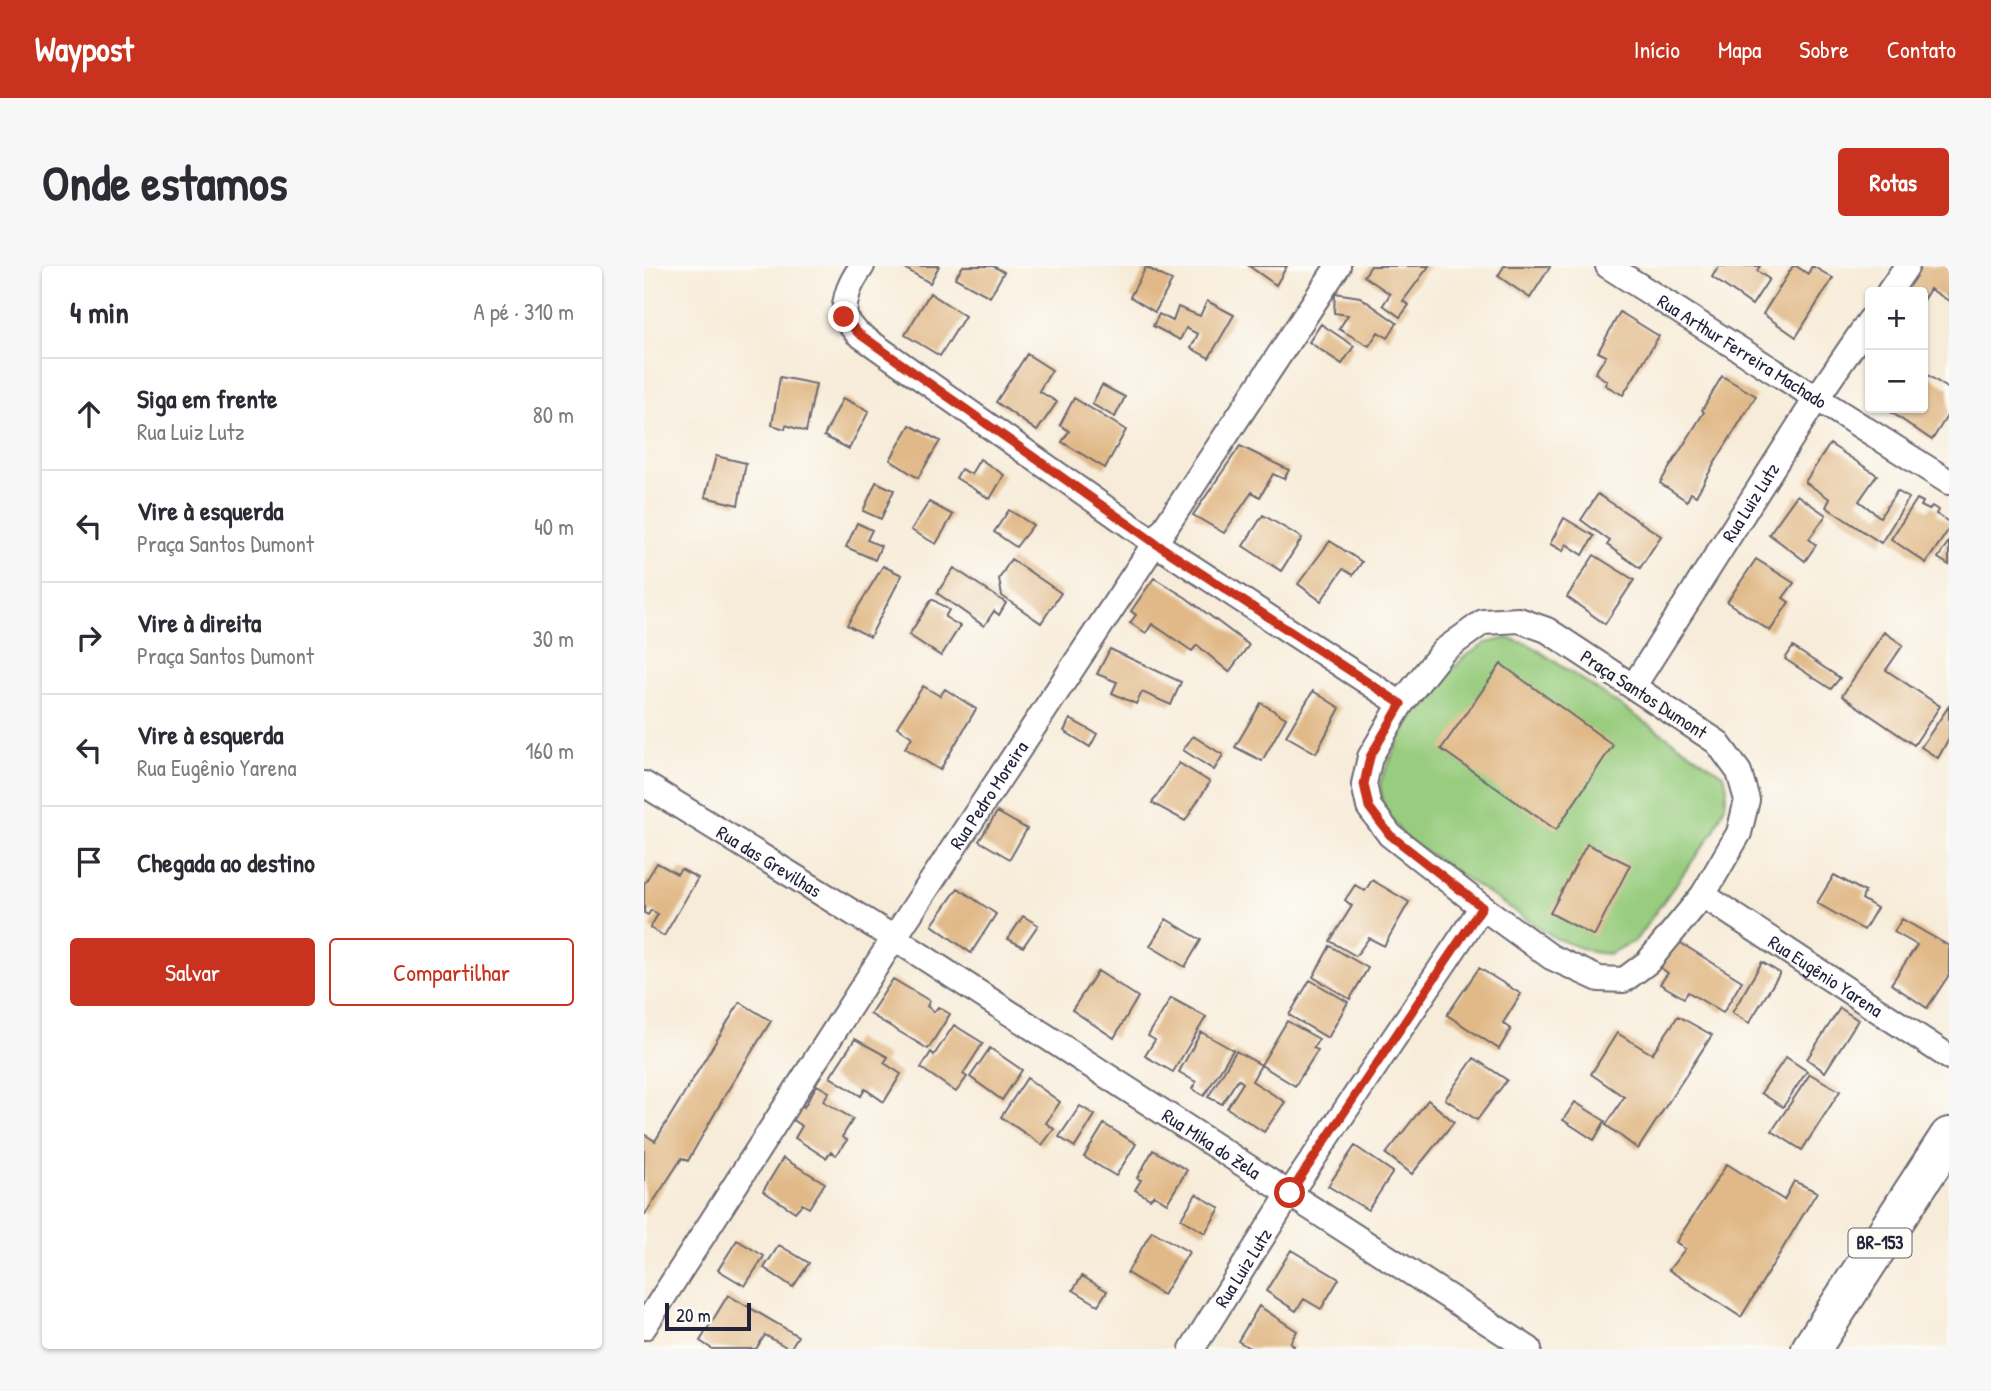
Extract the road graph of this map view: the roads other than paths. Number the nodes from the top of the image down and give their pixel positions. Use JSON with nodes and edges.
{"nodes":[{"id":1,"x":1338,"y":266,"type":"edge"},
{"id":2,"x":1608,"y":266,"type":"edge"},
{"id":3,"x":1907,"y":266,"type":"edge"},
{"id":4,"x":856,"y":275,"type":"edge"},
{"id":5,"x":1892,"y":287,"type":"edge"},
{"id":6,"x":1865,"y":327,"type":"edge"},
{"id":7,"x":1816,"y":399,"type":"junction"},
{"id":8,"x":1949,"y":482,"type":"edge"},
{"id":9,"x":1155,"y":543,"type":"junction"},
{"id":10,"x":1633,"y":687,"type":"junction"},
{"id":11,"x":1401,"y":704,"type":"junction"},
{"id":12,"x":644,"y":785,"type":"edge"},
{"id":13,"x":1703,"y":895,"type":"junction"},
{"id":14,"x":1482,"y":907,"type":"junction"},
{"id":15,"x":894,"y":938,"type":"junction"},
{"id":16,"x":1949,"y":1057,"type":"edge"},
{"id":17,"x":1949,"y":1137,"type":"edge"},
{"id":18,"x":1290,"y":1193,"type":"junction"},
{"id":19,"x":644,"y":1327,"type":"edge"},
{"id":20,"x":1192,"y":1349,"type":"edge"},
{"id":21,"x":1529,"y":1349,"type":"edge"},
{"id":22,"x":1811,"y":1349,"type":"edge"}],
"edges":[{"from":1,"to":9,"type":"street","name":"Rua Pedro Moreira"},
{"from":2,"to":7,"type":"street","name":"Rua Arthur Ferreira Machado"},
{"from":3,"to":5,"type":"street"},
{"from":4,"to":9,"type":"street"},
{"from":6,"to":7,"type":"street","name":"Rua Luiz Lutz"},
{"from":7,"to":8,"type":"street","name":"Rua Arthur Ferreira Machado"},
{"from":7,"to":10,"type":"street","name":"Rua Luiz Lutz"},
{"from":9,"to":11,"type":"street"},
{"from":9,"to":15,"type":"street","name":"Rua Pedro Moreira"},
{"from":10,"to":11,"type":"street","name":"Praça Santos Dumont"},
{"from":10,"to":13,"type":"street","name":"Praça Santos Dumont"},
{"from":11,"to":14,"type":"street","name":"Praça Santos Dumont"},
{"from":12,"to":15,"type":"street","name":"Rua das Grevilhas"},
{"from":13,"to":14,"type":"street","name":"Praça Santos Dumont"},
{"from":13,"to":16,"type":"street","name":"Rua Eugênio Yarena"},
{"from":14,"to":18,"type":"street","name":"Rua Luiz Lutz"},
{"from":15,"to":18,"type":"street","name":"Rua Mika do Zela"},
{"from":15,"to":19,"type":"street","name":"Rua Pedro Moreira"},
{"from":17,"to":22,"type":"highway","number":"BR-153"},
{"from":18,"to":20,"type":"street","name":"Rua Luiz Lutz"},
{"from":18,"to":21,"type":"street","name":"Rua Mika do Zela"}]}
